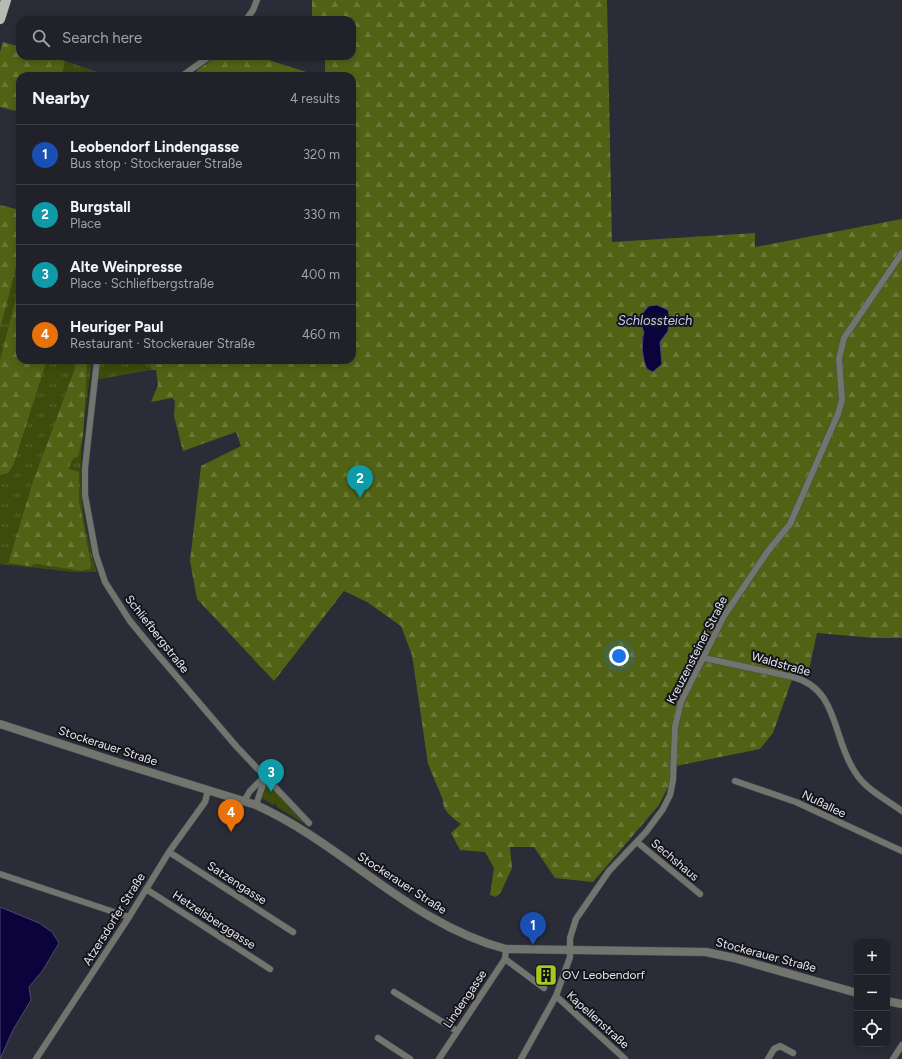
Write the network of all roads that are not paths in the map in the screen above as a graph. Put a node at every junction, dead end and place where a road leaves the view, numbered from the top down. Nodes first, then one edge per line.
1 (6, 0) edge
2 (257, 0) edge
3 (249, 16) edge
4 (0, 19) edge
5 (204, 60) edge
6 (188, 72) edge
7 (902, 253) edge
8 (96, 364) edge
9 (704, 658) junction
10 (0, 724) edge
11 (265, 776) junction
12 (736, 781) dead end
13 (208, 790) junction
14 (244, 801) junction
15 (256, 805) junction
16 (902, 811) edge
17 (309, 824) dead end
18 (637, 842) junction
19 (902, 851) edge
20 (169, 852) junction
21 (0, 874) edge
22 (146, 889) junction
23 (700, 894) dead end
24 (129, 917) junction
25 (293, 932) dead end
26 (506, 949) junction
27 (570, 950) junction
28 (505, 959) junction
29 (270, 970) dead end
30 (544, 988) dead end
31 (394, 992) dead end
32 (854, 992) edge
33 (556, 996) junction
34 (890, 1002) edge
35 (902, 1004) edge
36 (457, 1031) junction
37 (378, 1038) dead end
38 (902, 1045) edge
39 (793, 1053) dead end
40 (36, 1059) edge
41 (410, 1059) edge
42 (439, 1059) edge
43 (522, 1059) edge
44 (625, 1059) edge
45 (768, 1059) edge
46 (893, 1059) edge

1 - 4 main road
2 - 3 street
5 - 6 street
7 - 9 street, Kreuzensteiner Straße
8 - 11 street, Schliefbergstraße
9 - 16 street, Waldstraße
9 - 18 street, Kreuzensteiner Straße
10 - 13 street, Stockerauer Straße
11 - 14 street
11 - 15 street
11 - 17 street, Schliefbergstraße
12 - 19 street, Nußallee
13 - 14 street, Stockerauer Straße
13 - 20 street, Atzersdorfer Straße
14 - 15 street, Stockerauer Straße
15 - 26 street, Stockerauer Straße
18 - 23 street, Sechshaus
18 - 27 street, Kreuzensteiner Straße
20 - 22 street, Atzersdorfer Straße
20 - 25 street, Satzengasse
21 - 24 street
22 - 24 street, Atzersdorfer Straße
22 - 29 street, Hetzelsberggasse
24 - 40 street, Atzersdorfer Straße
26 - 27 street, Stockerauer Straße
26 - 28 street, Lindengasse
27 - 32 street, Stockerauer Straße
27 - 33 street, Kreuzensteiner Straße
28 - 30 street
28 - 36 street, Lindengasse
31 - 36 street
33 - 43 street, Kreuzensteiner Straße
33 - 44 street, Kapellenstraße
34 - 35 street
36 - 42 street, Lindengasse
37 - 41 street
38 - 46 street
39 - 45 street

